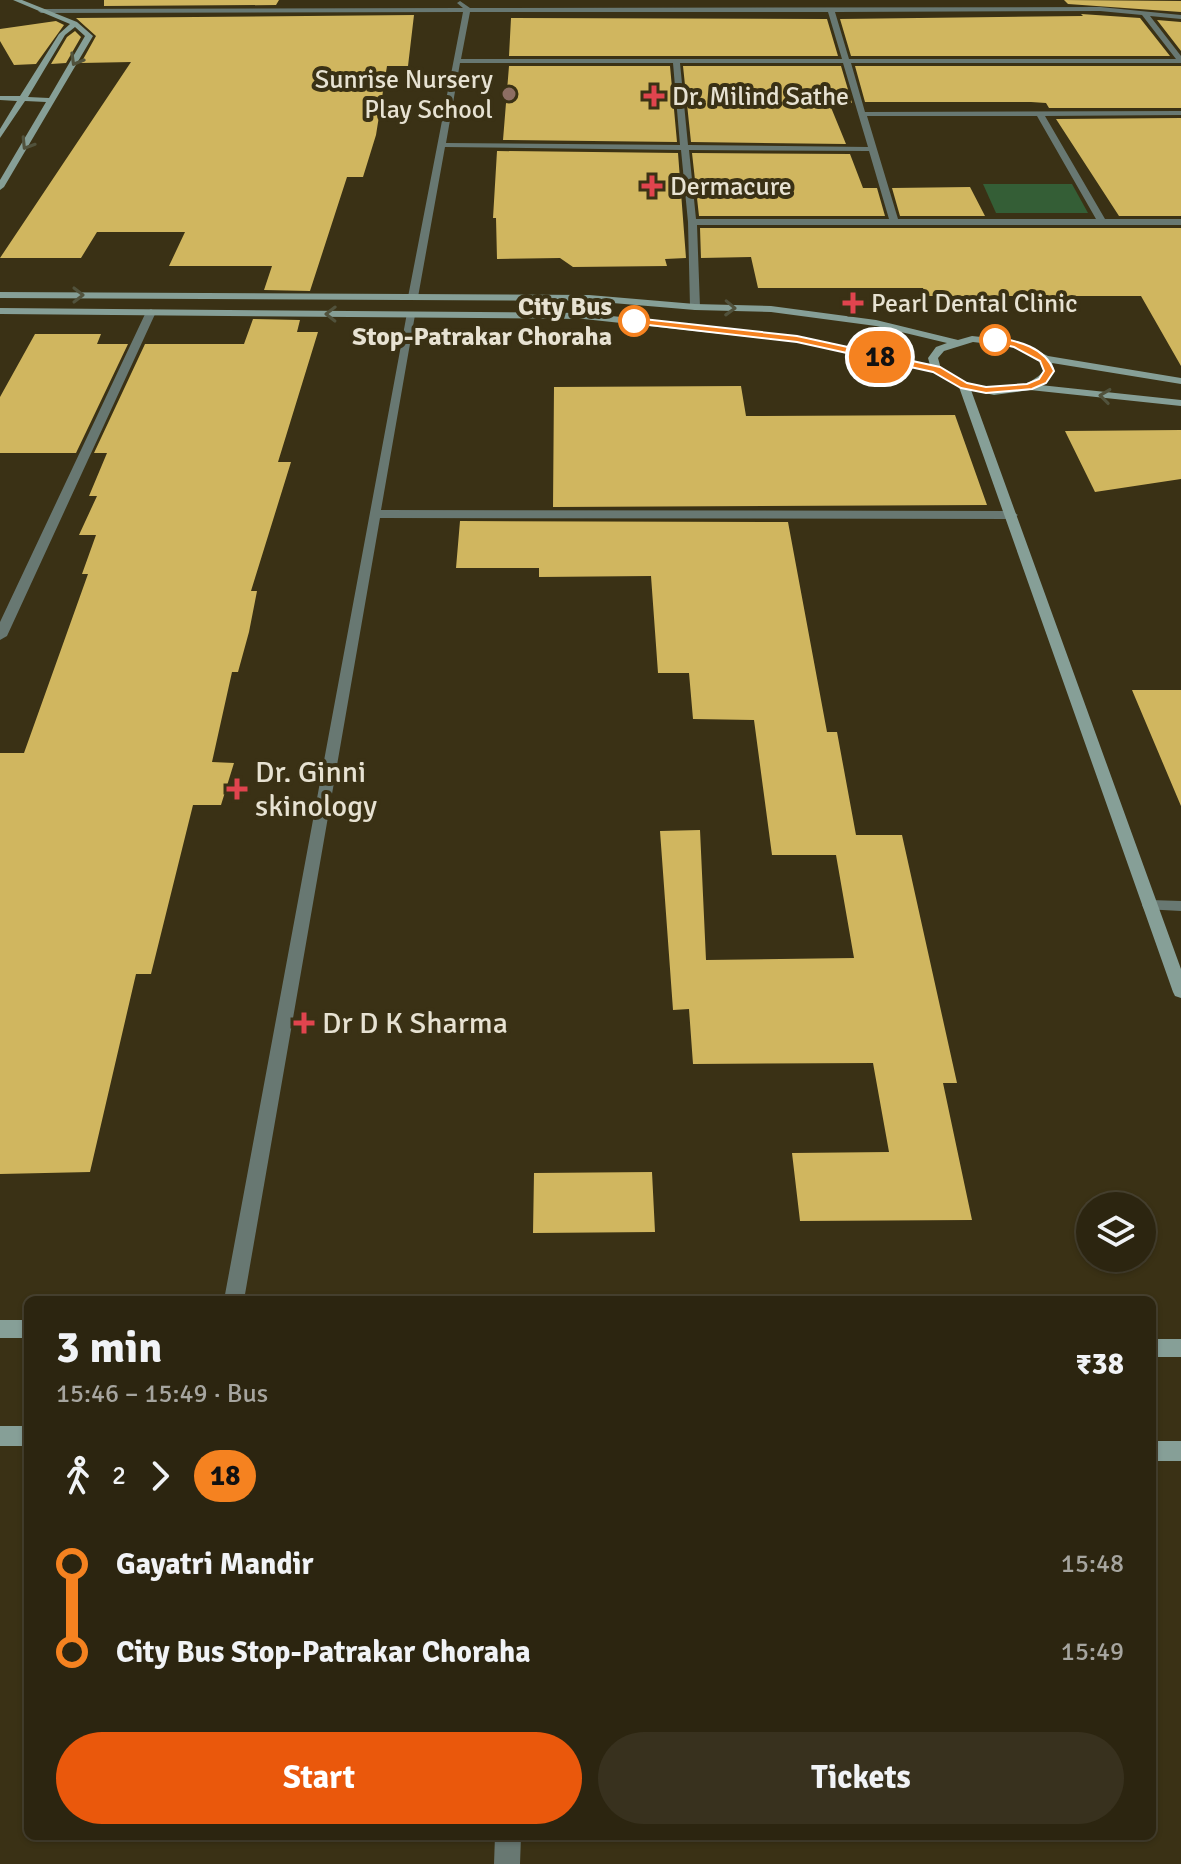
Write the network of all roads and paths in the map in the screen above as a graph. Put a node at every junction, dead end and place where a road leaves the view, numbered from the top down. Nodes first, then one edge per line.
1 (16, 0) edge
2 (163, 0) edge
3 (456, 0) edge
4 (993, 0) edge
5 (467, 8) junction
6 (1000, 9) junction
7 (162, 10) junction
8 (831, 10) junction
9 (41, 11) junction
10 (1144, 13) junction
11 (1181, 17) edge
12 (75, 23) junction
13 (676, 60) junction
14 (846, 60) junction
15 (457, 61) junction
16 (1181, 61) edge
17 (0, 98) edge
18 (23, 99) junction
19 (53, 100) junction
20 (1039, 113) junction
21 (1181, 113) edge
22 (861, 114) junction
23 (0, 136) edge
24 (441, 145) junction
25 (683, 149) junction
26 (871, 149) junction
27 (0, 187) edge
28 (692, 222) junction
29 (1181, 222) edge
30 (895, 223) junction
31 (1103, 223) junction
32 (0, 295) edge
33 (413, 297) junction
34 (695, 307) junction
35 (0, 311) edge
36 (151, 312) junction
37 (410, 315) junction
38 (954, 342) junction
39 (1045, 359) junction
40 (936, 370) junction
41 (1181, 381) edge
42 (964, 385) junction
43 (1029, 387) junction
44 (1181, 403) edge
45 (375, 514) junction
46 (1012, 515) junction
47 (0, 636) edge
48 (1150, 905) junction
49 (1181, 906) edge
50 (1181, 992) edge
51 (235, 1296) edge
52 (0, 1329) edge
53 (24, 1329) edge
54 (1156, 1348) edge
55 (1181, 1348) edge
56 (0, 1436) edge
57 (24, 1436) edge
58 (1156, 1451) edge
59 (1181, 1451) edge
60 (508, 1840) edge
61 (507, 1864) edge

1 - 9 main road
2 - 7 street
3 - 5 street
4 - 6 street
5 - 7 street
5 - 8 street
5 - 15 street
6 - 8 street
6 - 10 street
7 - 9 street
8 - 14 street
9 - 12 main road
10 - 11 street
10 - 16 street
12 - 18 main road
12 -> 19 main road
13 - 14 street
13 - 15 street
13 - 25 street
14 - 16 street
14 - 22 street
15 - 24 street
17 - 18 main road
18 - 19 main road
18 - 23 main road
19 -> 27 main road
20 - 21 street
20 - 22 street
20 - 31 street
22 - 26 street
24 - 25 street
24 - 33 street
25 - 26 street
25 - 28 street
26 - 30 street
28 - 30 street
28 - 34 street
29 - 31 street
30 - 31 street
32 -> 33 main road
33 - 34 main road
34 -> 38 main road
35 - 36 main road
37 -> 36 main road
36 - 47 street
37 - 40 main road
37 - 45 street
38 - 39 main road
38 - 40 main road
39 - 41 main road
39 - 43 main road
40 - 42 main road
42 - 43 main road
42 - 46 main road
44 -> 43 main road
45 - 46 street
45 - 51 street
46 - 48 main road
48 - 49 street
48 - 50 main road
52 - 53 main road
54 - 55 main road
56 - 57 main road
58 - 59 main road
60 - 61 street

